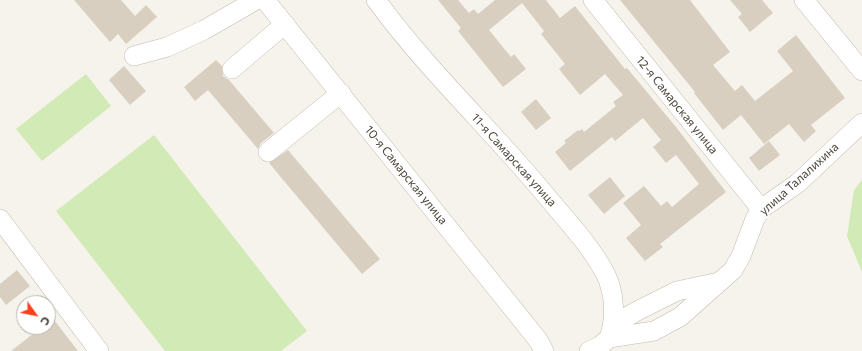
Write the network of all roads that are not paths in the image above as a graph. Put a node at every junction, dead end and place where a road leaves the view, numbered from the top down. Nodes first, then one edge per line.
1 (256, 0) edge
2 (265, 0) edge
3 (376, 0) edge
4 (593, 0) edge
5 (804, 0) edge
6 (285, 24) junction
7 (134, 56) dead end
8 (232, 69) dead end
9 (862, 71) edge
10 (341, 93) junction
11 (862, 123) edge
12 (268, 152) dead end
13 (762, 209) junction
14 (0, 219) edge
15 (720, 282) junction
16 (611, 332) junction
17 (99, 351) edge
18 (544, 351) edge
19 (589, 351) edge

1 - 7 street
2 - 6 street, 10-я Самарская улица
3 - 16 street, 11-я Самарская улица
4 - 13 street, 12-я Самарская улица
5 - 9 street
6 - 8 street
6 - 10 street, 10-я Самарская улица
10 - 12 street
10 - 18 street, 10-я Самарская улица
11 - 13 street, улица Талалихина
13 - 15 street, улица Талалихина
14 - 17 street
15 - 16 street, улица Талалихина
15 - 16 street, улица Талалихина
16 - 19 street, улица Талалихина

